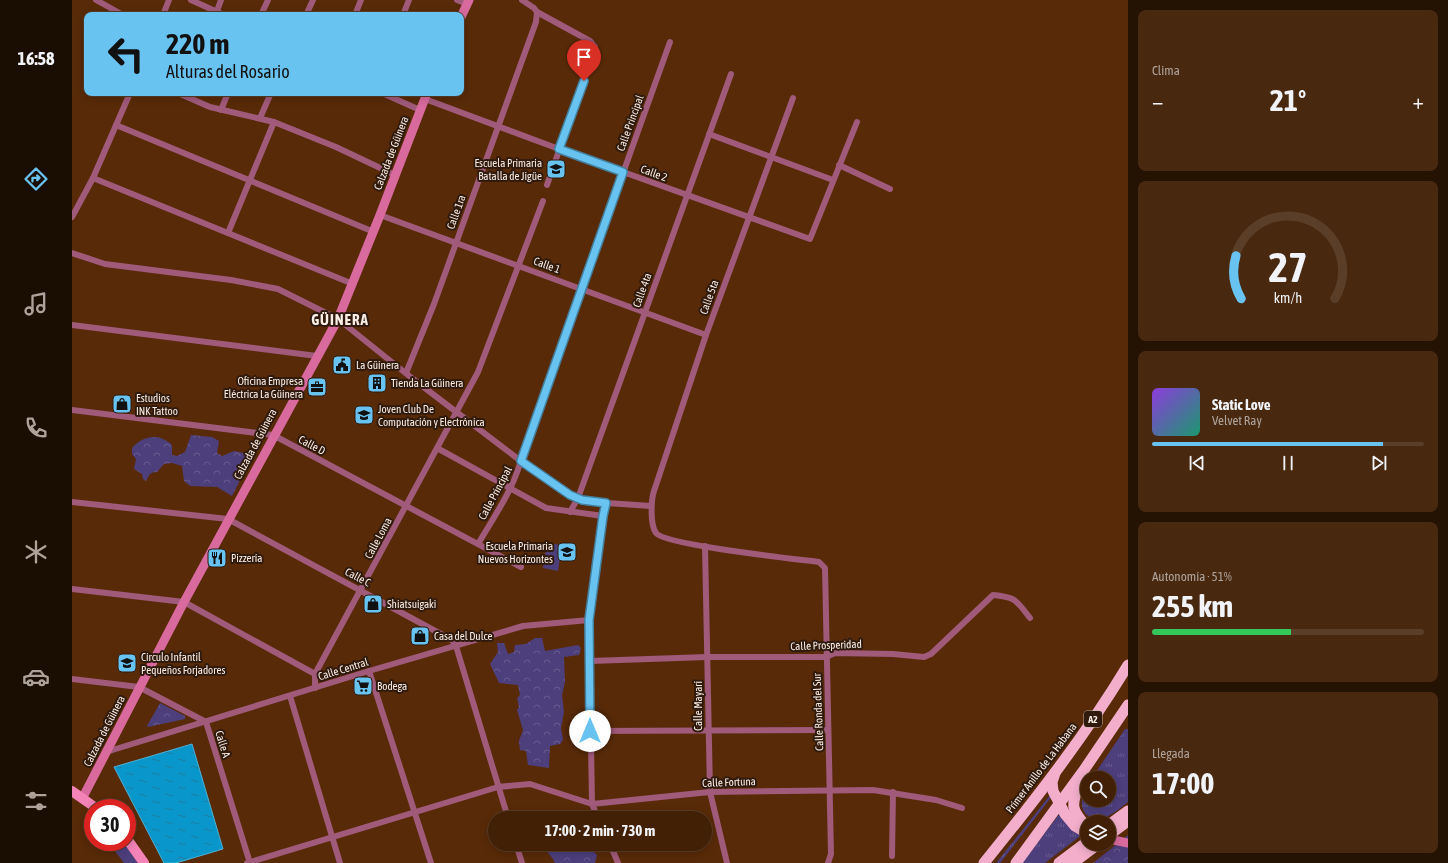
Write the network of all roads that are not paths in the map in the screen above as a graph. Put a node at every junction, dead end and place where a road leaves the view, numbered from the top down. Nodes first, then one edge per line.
1 (96, 0) edge
2 (169, 0) edge
3 (191, 0) edge
4 (220, 0) edge
5 (268, 0) edge
6 (313, 0) edge
7 (361, 0) edge
8 (409, 0) edge
9 (457, 0) edge
10 (522, 0) edge
11 (468, 2) edge
12 (216, 11) joint
13 (118, 12) edge
14 (164, 12) edge
15 (263, 12) edge
16 (307, 12) edge
17 (356, 12) edge
18 (403, 12) edge
19 (463, 12) edge
20 (537, 12) junction
21 (670, 42) dead end
22 (731, 74) dead end
23 (129, 96) edge
24 (186, 96) edge
25 (227, 96) edge
26 (270, 96) edge
27 (389, 96) edge
28 (426, 96) edge
29 (792, 98) dead end
30 (221, 110) junction
31 (420, 110) junction
32 (260, 118) junction
33 (274, 122) junction
34 (857, 122) dead end
35 (116, 125) junction
36 (498, 127) junction
37 (710, 134) junction
38 (559, 149) junction
39 (772, 156) junction
40 (839, 165) junction
41 (623, 172) junction
42 (395, 175) junction
43 (93, 178) junction
44 (250, 180) junction
45 (833, 180) junction
46 (547, 185) dead end
47 (890, 188) dead end
48 (687, 195) junction
49 (543, 201) dead end
50 (73, 213) edge
51 (380, 215) junction
52 (750, 217) junction
53 (374, 232) junction
54 (228, 234) junction
55 (455, 242) junction
56 (72, 253) edge
57 (519, 266) junction
58 (353, 284) junction
59 (583, 289) junction
60 (644, 312) junction
61 (338, 318) junction
62 (72, 325) edge
63 (706, 335) junction
64 (318, 356) junction
65 (406, 373) junction
66 (72, 410) edge
67 (456, 411) junction
68 (273, 436) junction
69 (437, 448) junction
70 (521, 461) junction
71 (510, 489) junction
72 (578, 498) junction
73 (72, 502) edge
74 (606, 503) junction
75 (651, 506) junction
76 (406, 507) junction
77 (570, 512) junction
78 (603, 516) junction
79 (228, 519) junction
80 (478, 544) junction
81 (705, 546) junction
82 (521, 567) dead end
83 (72, 589) edge
84 (361, 591) junction
85 (184, 602) junction
86 (1030, 618) dead end
87 (589, 620) junction
88 (456, 646) junction
89 (826, 656) junction
90 (708, 657) junction
91 (590, 661) junction
92 (1128, 665) edge
93 (370, 671) junction
94 (316, 674) junction
95 (72, 679) edge
96 (140, 687) junction
97 (315, 688) junction
98 (290, 696) junction
99 (1128, 705) edge
100 (206, 722) junction
101 (828, 730) junction
102 (590, 731) junction
103 (708, 732) junction
104 (106, 752) junction
105 (1084, 770) junction
106 (1056, 771) junction
107 (498, 787) junction
108 (831, 790) junction
109 (72, 791) edge
110 (710, 792) junction
111 (893, 792) junction
112 (83, 797) junction
113 (85, 799) edge
114 (1060, 802) junction
115 (592, 804) junction
116 (962, 808) dead end
117 (1128, 810) edge
118 (506, 811) edge
119 (595, 811) edge
120 (416, 812) junction
121 (1116, 818) edge
122 (1116, 819) edge
123 (1080, 820) edge
124 (1128, 821) edge
125 (1080, 828) edge
126 (1116, 830) edge
127 (332, 837) junction
128 (1116, 841) edge
129 (1128, 844) edge
130 (1080, 847) edge
131 (136, 851) edge
132 (518, 851) edge
133 (613, 851) edge
134 (1089, 851) edge
135 (892, 856) dead end
136 (144, 863) edge
137 (249, 863) edge
138 (340, 863) edge
139 (431, 863) edge
140 (522, 863) edge
141 (618, 863) edge
142 (727, 863) edge
143 (828, 863) edge
144 (984, 863) edge
145 (1016, 863) edge
146 (1059, 863) edge
147 (1073, 863) edge

1 - 13 street
2 - 14 street
3 - 12 street
4 - 12 street
5 - 15 street
6 - 16 street
7 - 17 street
8 - 18 street
9 - 11 street
10 - 20 street
11 - 19 main road
20 - 36 street, Calle 1ra
20 - 38 street
21 - 41 street, Calle Principal
22 - 37 street, Calle 4ta
23 - 35 street
24 - 30 street
25 - 30 street
26 - 32 street
27 - 31 street
28 - 31 main road, Calzada de Güinera
28 - 36 street, Calle 2
29 - 39 street, Calle 5ta
30 - 32 street
31 - 42 main road, Calzada de Güinera
32 - 33 street
33 - 42 street
33 - 44 street
34 - 40 street
35 - 43 street
35 - 44 street
36 - 38 street, Calle 2
36 - 55 street, Calle 1ra
37 - 39 street
37 - 48 street, Calle 4ta
38 - 41 street, Calle 2
38 - 46 street
39 - 45 street
39 - 52 street, Calle 5ta
40 - 45 street
40 - 47 street
41 - 48 street, Calle 2
41 - 59 street, Calle Principal
42 - 51 main road, Calzada de Güinera
43 - 50 street
43 - 54 street
44 - 53 street
44 - 54 street
45 - 52 street, Calle 2
48 - 52 street, Calle 2
48 - 60 street, Calle 4ta
49 - 57 street, Calle Loma
51 - 53 main road, Calzada de Güinera
51 - 55 street, Calle 1
52 - 63 street, Calle 5ta
53 - 58 main road, Calzada de Güinera
54 - 58 street
55 - 57 street, Calle 1
55 - 65 street, Calle 1ra
56 - 61 street
57 - 59 street, Calle 1
57 - 67 street, Calle Loma
58 - 61 main road, Calzada de Güinera
59 - 60 street, Calle 1
59 - 70 street, Calle Principal
60 - 63 street, Calle 1
60 - 72 street, Calle 4ta
61 - 64 main road, Calzada de Güinera
61 - 65 street
62 - 64 street
63 - 75 street, Calle 5ta
64 - 68 main road, Calzada de Güinera
65 - 67 street
66 - 68 street, Calle D
67 - 69 street, Calle Loma
67 - 70 street
68 - 76 street, Calle D
68 - 79 main road, Calzada de Güinera
69 - 71 street
69 - 76 street, Calle Loma
70 - 71 street, Calle Principal
70 - 72 street
71 - 77 street
71 - 80 street, Calle Principal
72 - 74 street
72 - 77 street, Calle 4ta
73 - 79 street, Calle C
74 - 75 street
74 - 78 street
75 - 81 street
76 - 80 street, Calle D
76 - 84 street, Calle Loma
77 - 78 street
78 - 87 street
79 - 84 street, Calle C
79 - 85 main road, Calzada de Güinera
80 - 82 street, Calle D
81 - 89 street, Calle Ronda del Sur
81 - 90 street, Calle Mayarí
83 - 85 street
84 - 88 street, Calle C
84 - 94 street, Calle Loma
85 - 94 street
85 - 96 main road, Calzada de Güinera
86 - 89 street, Calle Prosperidad
87 - 88 street, Calle Central
87 - 91 street
88 - 93 street, Calle Central
88 - 107 street
89 - 90 street, Calle Prosperidad
89 - 101 street, Calle Ronda del Sur
90 - 91 street, Calle Prosperidad
90 - 103 street, Calle Mayarí
91 - 102 street
92 - 106 highway, Primer Anillo de La Habana / A2
93 - 97 street, Calle Central
93 - 120 street
94 - 97 street
95 - 96 street, Calle A
96 - 100 street, Calle A
96 - 104 main road, Calzada de Güinera
97 - 98 street, Calle Central
98 - 100 street, Calle Central
98 - 127 street
99 - 105 highway, A2
100 - 104 street, Calle Central
100 - 137 street, Calle A
101 - 103 street
101 - 108 street, Calle Ronda del Sur
102 - 103 street
102 - 115 street
103 - 110 street, Calle Mayarí
104 - 112 main road, Calzada de Güinera
105 - 114 highway, A2
105 - 123 highway
106 - 114 highway
106 - 144 highway, Primer Anillo de La Habana / A2
107 - 115 street, Calle Fortuna
107 - 118 street
107 - 120 street, Calle Fortuna
108 - 110 street, Calle Fortuna
108 - 111 street, Calle Fortuna
108 - 143 street, Calle Ronda del Sur
109 - 112 main road
110 - 115 street, Calle Fortuna
110 - 142 street, Calle Mayarí
111 - 116 street, Calle Fortuna
111 - 135 street
112 - 113 main road
114 - 125 highway
114 - 145 highway, A2
115 - 119 street
117 - 121 highway
117 - 122 highway
120 - 127 street, Calle Fortuna
120 - 139 street
124 - 126 highway
127 - 137 street, Calle Fortuna
127 - 138 street
128 - 129 main road
130 - 146 highway
131 - 136 main road
132 - 140 street
133 - 141 street
134 - 147 highway

